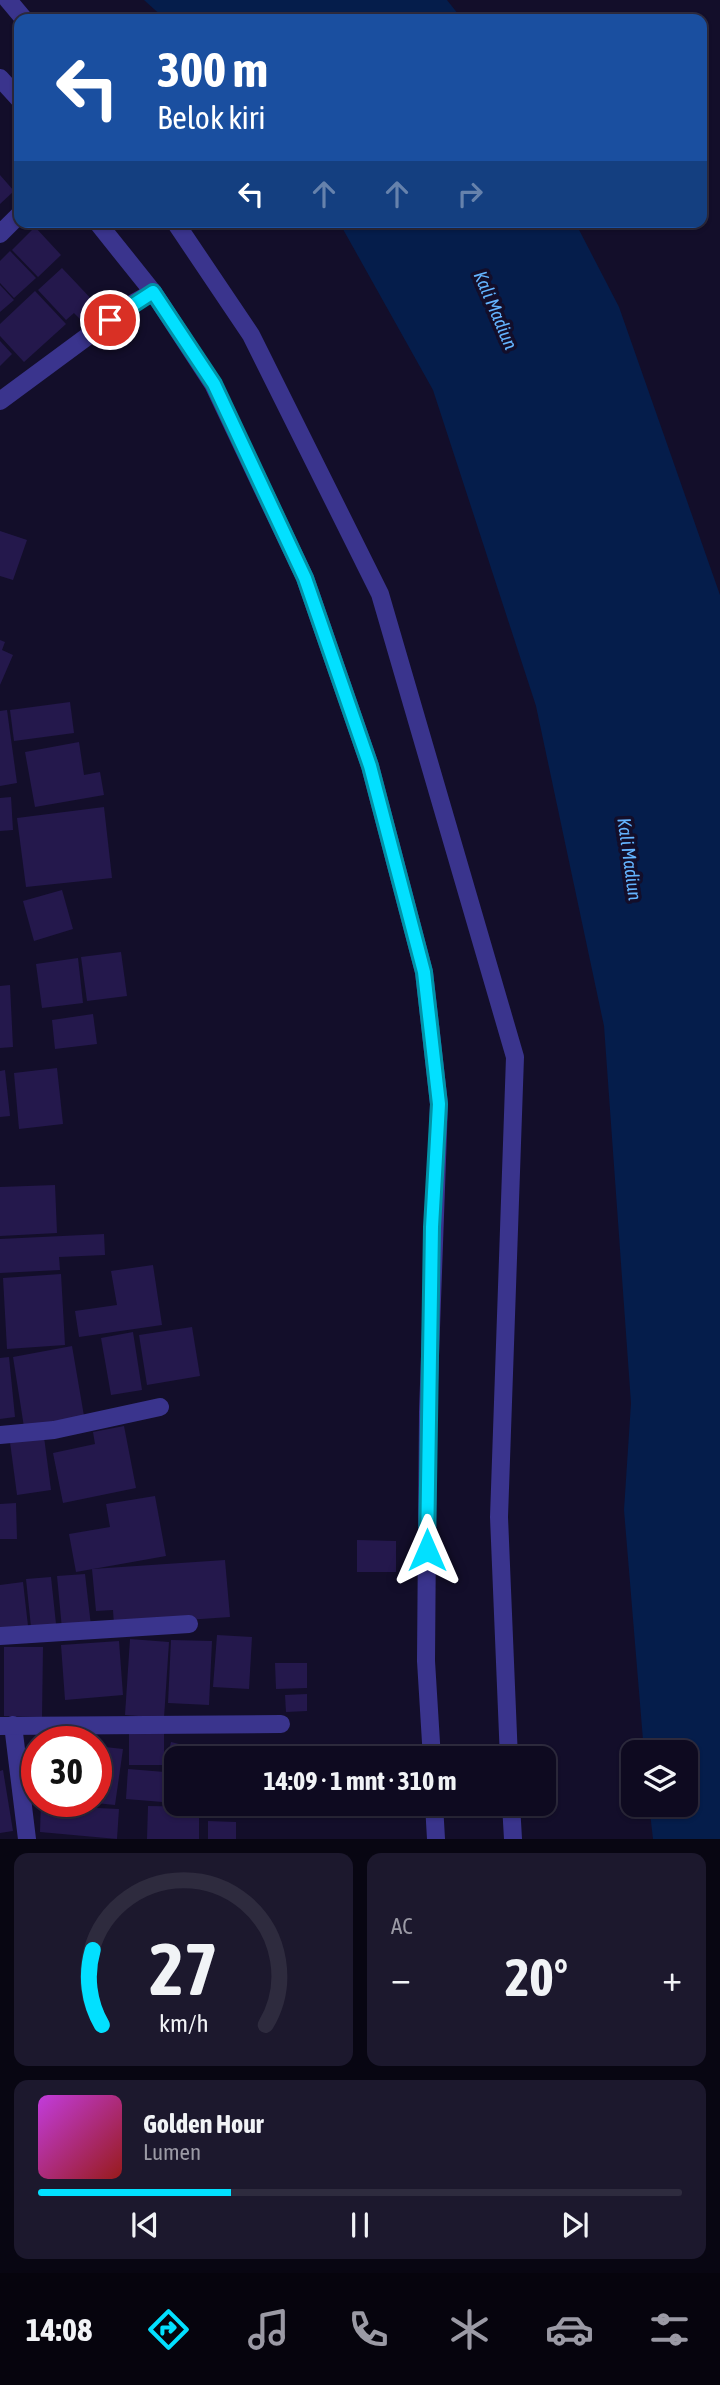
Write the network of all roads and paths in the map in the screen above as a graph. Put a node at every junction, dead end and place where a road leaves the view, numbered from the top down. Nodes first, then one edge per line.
1 (8, 0) edge
2 (20, 14) edge
3 (0, 78) edge
4 (14, 93) edge
5 (14, 220) edge
6 (102, 228) edge
7 (179, 228) edge
8 (0, 234) edge
9 (153, 292) junction
10 (0, 401) edge
11 (160, 1407) dead end
12 (0, 1434) edge
13 (189, 1624) dead end
14 (0, 1636) edge
15 (281, 1724) dead end
16 (6, 1726) edge
17 (431, 1746) edge
18 (508, 1746) edge
19 (435, 1816) edge
20 (512, 1816) edge
21 (27, 1839) edge
22 (436, 1839) edge
23 (513, 1839) edge

1 - 2 street
3 - 4 street
5 - 8 street
6 - 9 street
7 - 18 street
9 - 10 street
9 - 17 street
11 - 12 street
13 - 14 street
15 - 16 street
16 - 21 street
19 - 22 street
20 - 23 street

